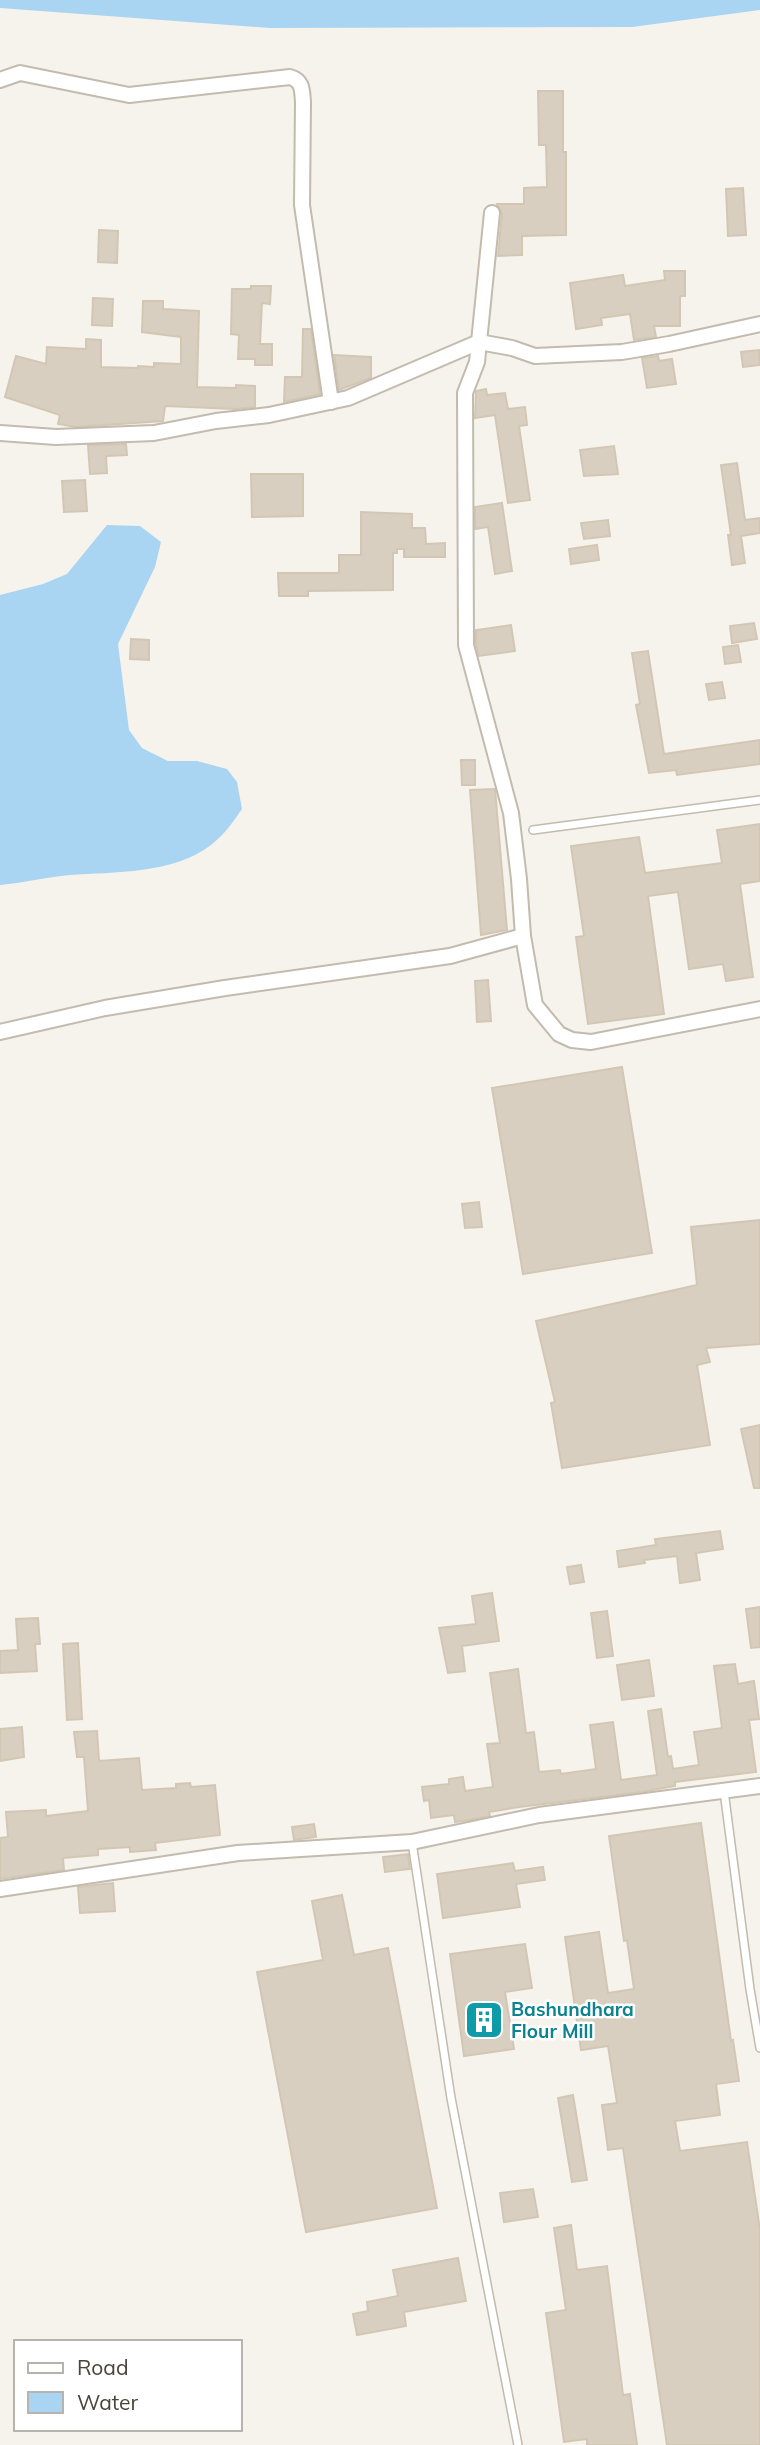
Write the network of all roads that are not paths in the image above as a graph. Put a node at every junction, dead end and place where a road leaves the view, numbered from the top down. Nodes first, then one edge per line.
1 (0, 80) edge
2 (492, 213) dead end
3 (760, 324) edge
4 (479, 342) junction
5 (331, 402) junction
6 (0, 433) edge
7 (760, 800) edge
8 (533, 830) dead end
9 (523, 936) junction
10 (760, 1009) edge
11 (0, 1032) edge
12 (760, 1786) edge
13 (723, 1790) junction
14 (412, 1842) junction
15 (0, 1889) edge
16 (760, 2048) edge
17 (518, 2445) edge

1 - 5 street
2 - 4 street
3 - 4 street
4 - 5 street
4 - 9 street
5 - 6 street
7 - 8 lane
9 - 10 street
9 - 11 street
12 - 13 street
13 - 14 street
13 - 16 lane
14 - 15 street
14 - 17 lane

